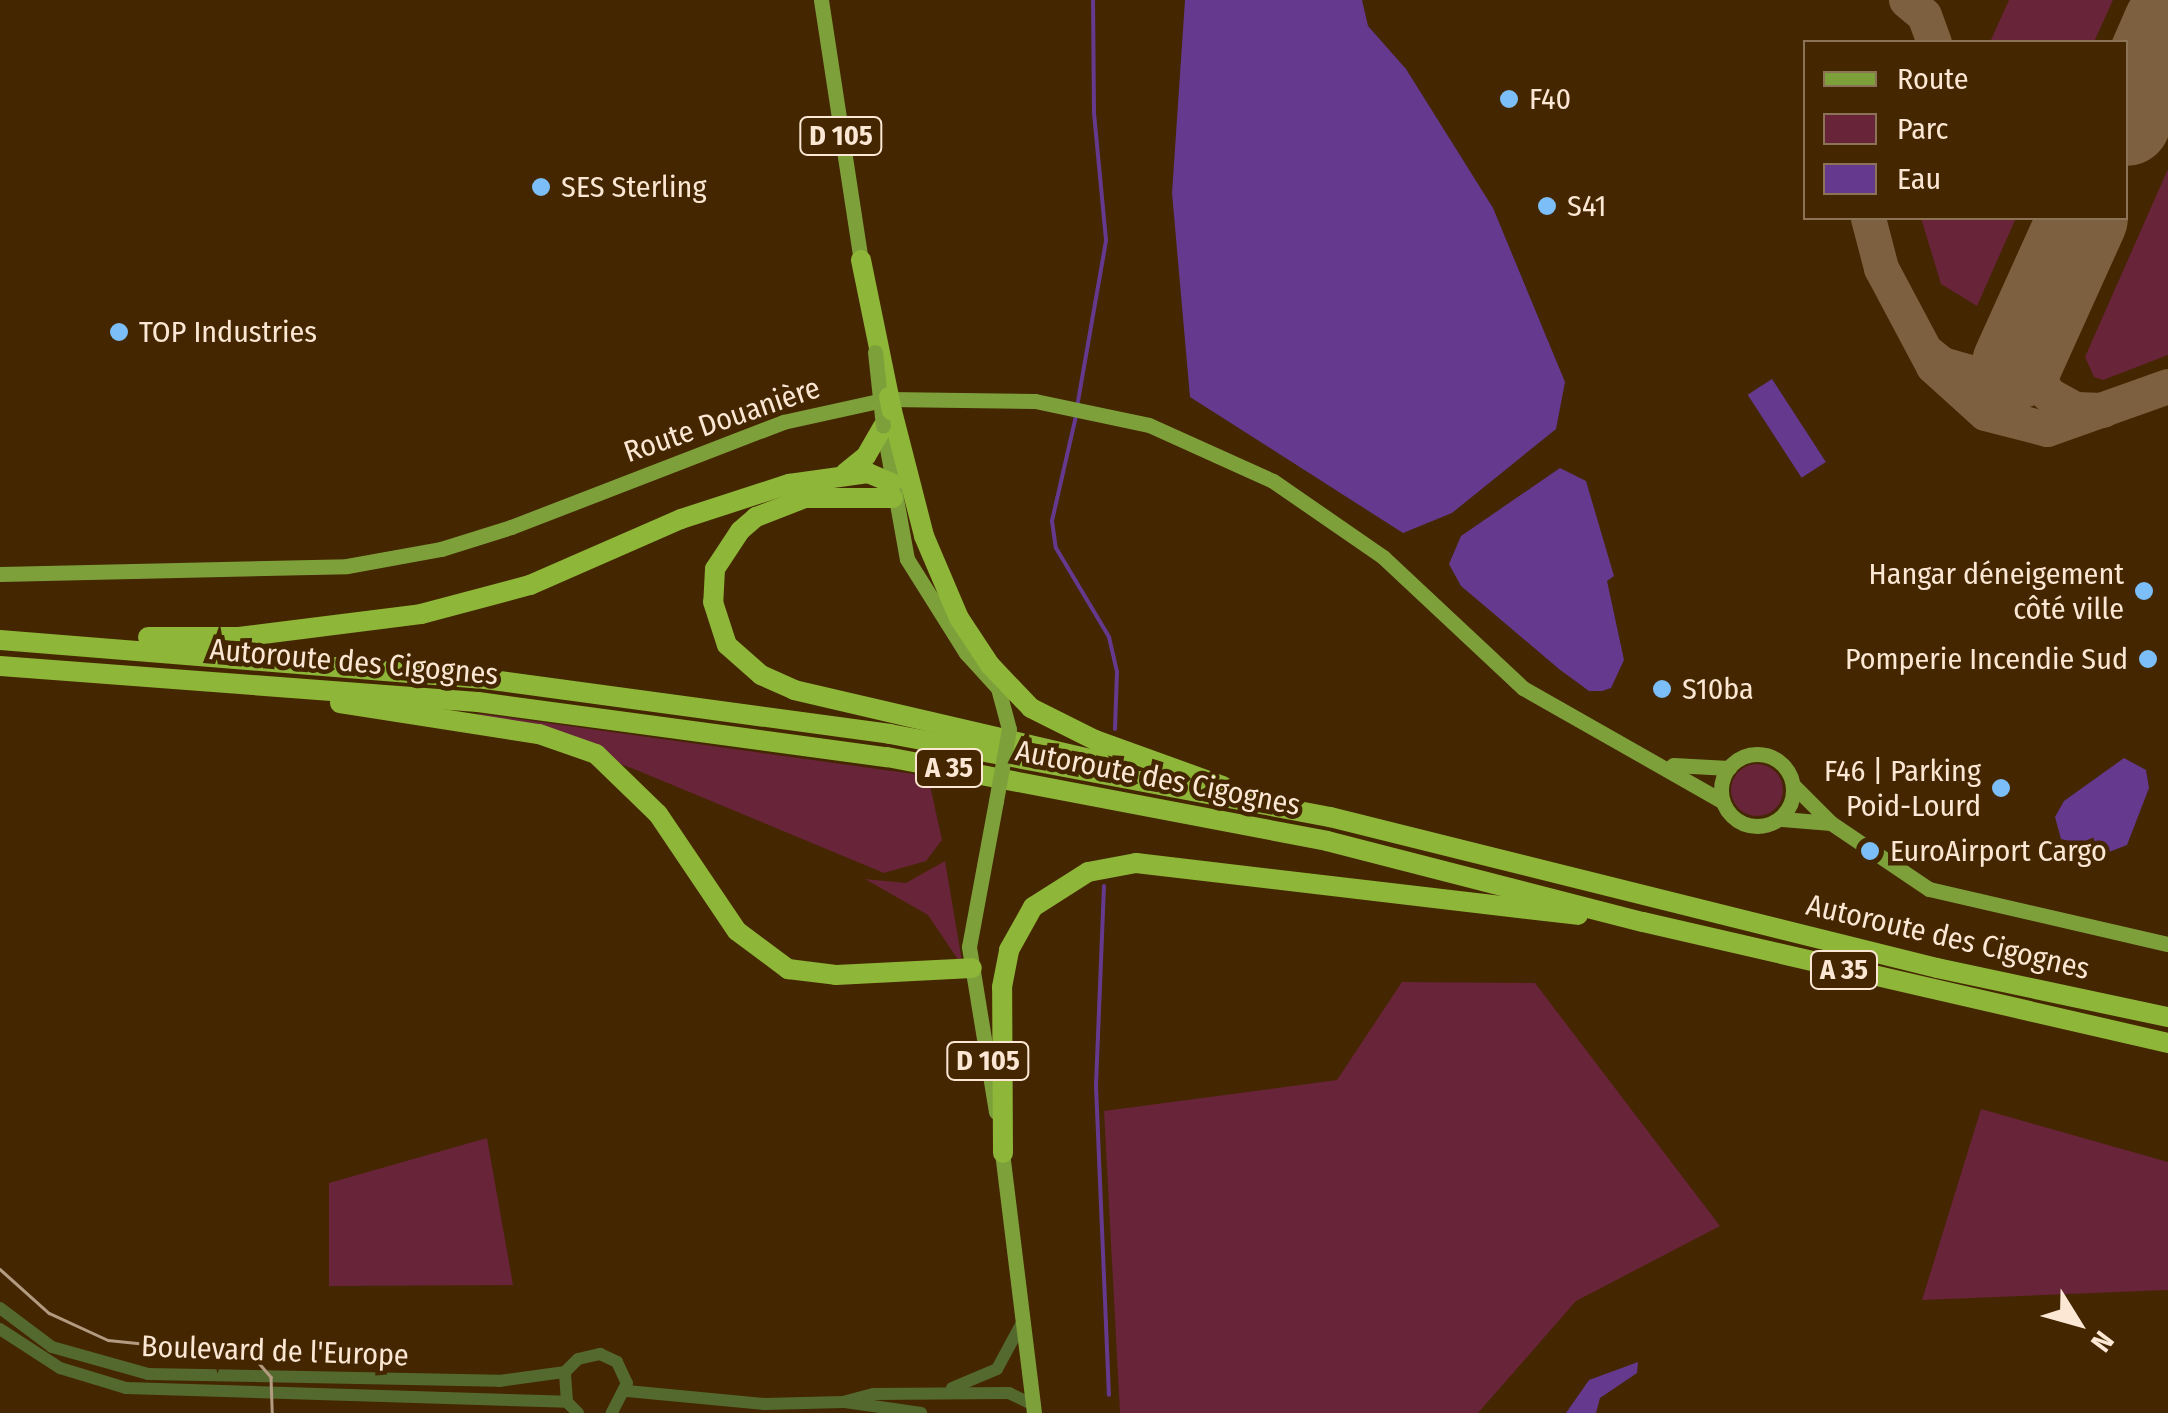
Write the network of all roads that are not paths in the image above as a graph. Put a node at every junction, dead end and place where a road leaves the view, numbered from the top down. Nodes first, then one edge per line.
1 (820, 4) edge
2 (861, 260) junction
3 (887, 419) junction
4 (845, 473) junction
5 (893, 491) junction
6 (0, 574) edge
7 (0, 640) edge
8 (92, 644) junction
9 (0, 666) edge
10 (242, 680) junction
11 (1663, 764) junction
12 (1728, 768) junction
13 (1794, 786) junction
14 (1722, 801) junction
15 (1286, 808) junction
16 (1782, 819) junction
17 (1831, 823) junction
18 (1644, 922) junction
19 (2168, 944) edge
20 (971, 958) junction
21 (2168, 1017) edge
22 (2168, 1043) edge
23 (1003, 1154) junction
24 (0, 1308) edge
25 (1023, 1321) junction
26 (0, 1329) edge
27 (566, 1372) junction
28 (627, 1391) junction
29 (940, 1392) junction
30 (567, 1402) junction
31 (843, 1402) junction
32 (1034, 1409) edge
33 (578, 1413) edge
34 (612, 1413) edge
35 (921, 1413) edge

1 - 2 main road, D 105
2 - 3 main road, D 105, bridge
2 - 3 highway, bridge
3 - 4 highway
3 - 5 main road, D 105
3 - 15 highway
4 - 5 highway
4 - 8 highway
5 - 15 highway
5 - 20 main road, D 105, bridge
6 - 11 main road, Route Douanière
7 - 8 highway, Autoroute des Cigognes / A 35
8 - 15 highway, Autoroute des Cigognes / A 35
9 - 10 highway, Autoroute des Cigognes / A 35
10 - 18 highway, Autoroute des Cigognes / A 35
10 - 20 highway
11 - 12 main road, Route Douanière
11 - 14 main road, Route Douanière
12 - 13 main road
12 - 14 main road
13 - 16 main road
13 - 17 main road
14 - 16 main road
15 - 21 highway, Autoroute des Cigognes / A 35
16 - 17 main road
17 - 19 main road
18 - 22 highway, Autoroute des Cigognes / A 35
18 - 23 highway
20 - 23 main road, D 105
23 - 25 main road, D 105
24 - 27 street, Boulevard de l'Europe
25 - 29 street
25 - 32 main road, D 105
26 - 30 street, Boulevard de l'Europe
27 - 28 street, Boulevard de l'Europe
27 - 30 street
28 - 31 street
28 - 34 street
29 - 31 street
29 - 32 street
30 - 33 street
31 - 35 street

